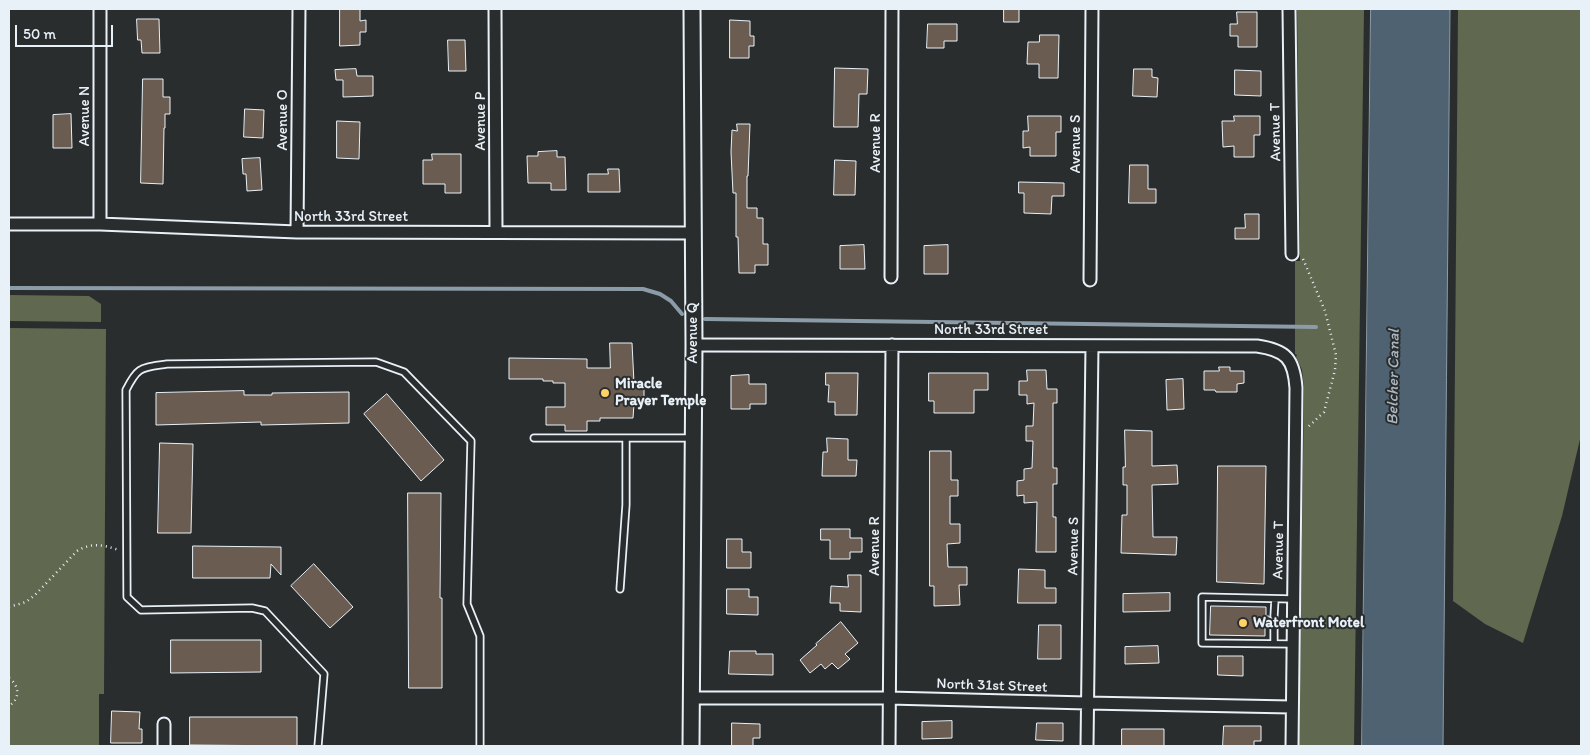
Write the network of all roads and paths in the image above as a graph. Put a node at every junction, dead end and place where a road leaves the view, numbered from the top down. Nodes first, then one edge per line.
1 (100, 9) edge
2 (299, 9) edge
3 (495, 9) edge
4 (692, 9) edge
5 (892, 9) edge
6 (1092, 9) edge
7 (1289, 9) edge
8 (9, 224) edge
9 (100, 224) junction
10 (297, 232) junction
11 (496, 232) junction
12 (693, 233) junction
13 (1297, 256) joint
14 (891, 277) dead end
15 (1090, 280) dead end
16 (694, 345) junction
17 (892, 345) junction
18 (1092, 346) junction
19 (1286, 356) joint
20 (1295, 435) junction
21 (534, 438) dead end
22 (626, 438) junction
23 (693, 438) junction
24 (120, 551) dead end
25 (620, 589) dead end
26 (1274, 599) junction
27 (1293, 599) junction
28 (9, 607) edge
29 (1274, 616) dead end
30 (1274, 627) dead end
31 (1274, 644) junction
32 (1292, 644) junction
33 (9, 678) edge
34 (691, 698) junction
35 (889, 698) junction
36 (1087, 704) junction
37 (9, 706) edge
38 (1292, 707) junction
39 (164, 724) dead end
40 (164, 746) edge
41 (318, 746) edge
42 (480, 746) edge
43 (691, 746) edge
44 (890, 746) edge
45 (1087, 746) edge
46 (1292, 746) edge

1 - 9 street, Avenue N
2 - 10 street, Avenue O
3 - 11 street, Avenue P
4 - 12 street, Avenue Q
5 - 14 street, Avenue R
6 - 15 street, Avenue S
7 - 13 street, Avenue T
8 - 9 street, North 33rd Street
9 - 10 street, North 33rd Street
10 - 11 street, North 33rd Street
11 - 12 street, North 33rd Street
12 - 16 street, Avenue Q
13 - 20 path
16 - 17 street, North 33rd Street
16 - 23 street, Avenue Q
17 - 18 street, North 33rd Street
17 - 35 street, Avenue R
18 - 19 street, North 33rd Street
18 - 36 street, Avenue S
19 - 20 street, Avenue T
20 - 27 street, Avenue T
21 - 22 lane
22 - 23 lane
22 - 25 lane
23 - 34 street, Avenue Q
24 - 28 path
26 - 27 lane
26 - 29 lane
26 - 31 lane
27 - 32 street, Avenue T
30 - 31 lane
31 - 32 lane
32 - 38 street, Avenue T
33 - 37 path
34 - 35 street, North 31st Street
34 - 43 street, Avenue Q
35 - 36 street, North 31st Street
35 - 44 street, Avenue R
36 - 38 street, North 31st Street
36 - 45 street, Avenue S
38 - 46 street, Avenue T
39 - 40 street
41 - 42 lane

